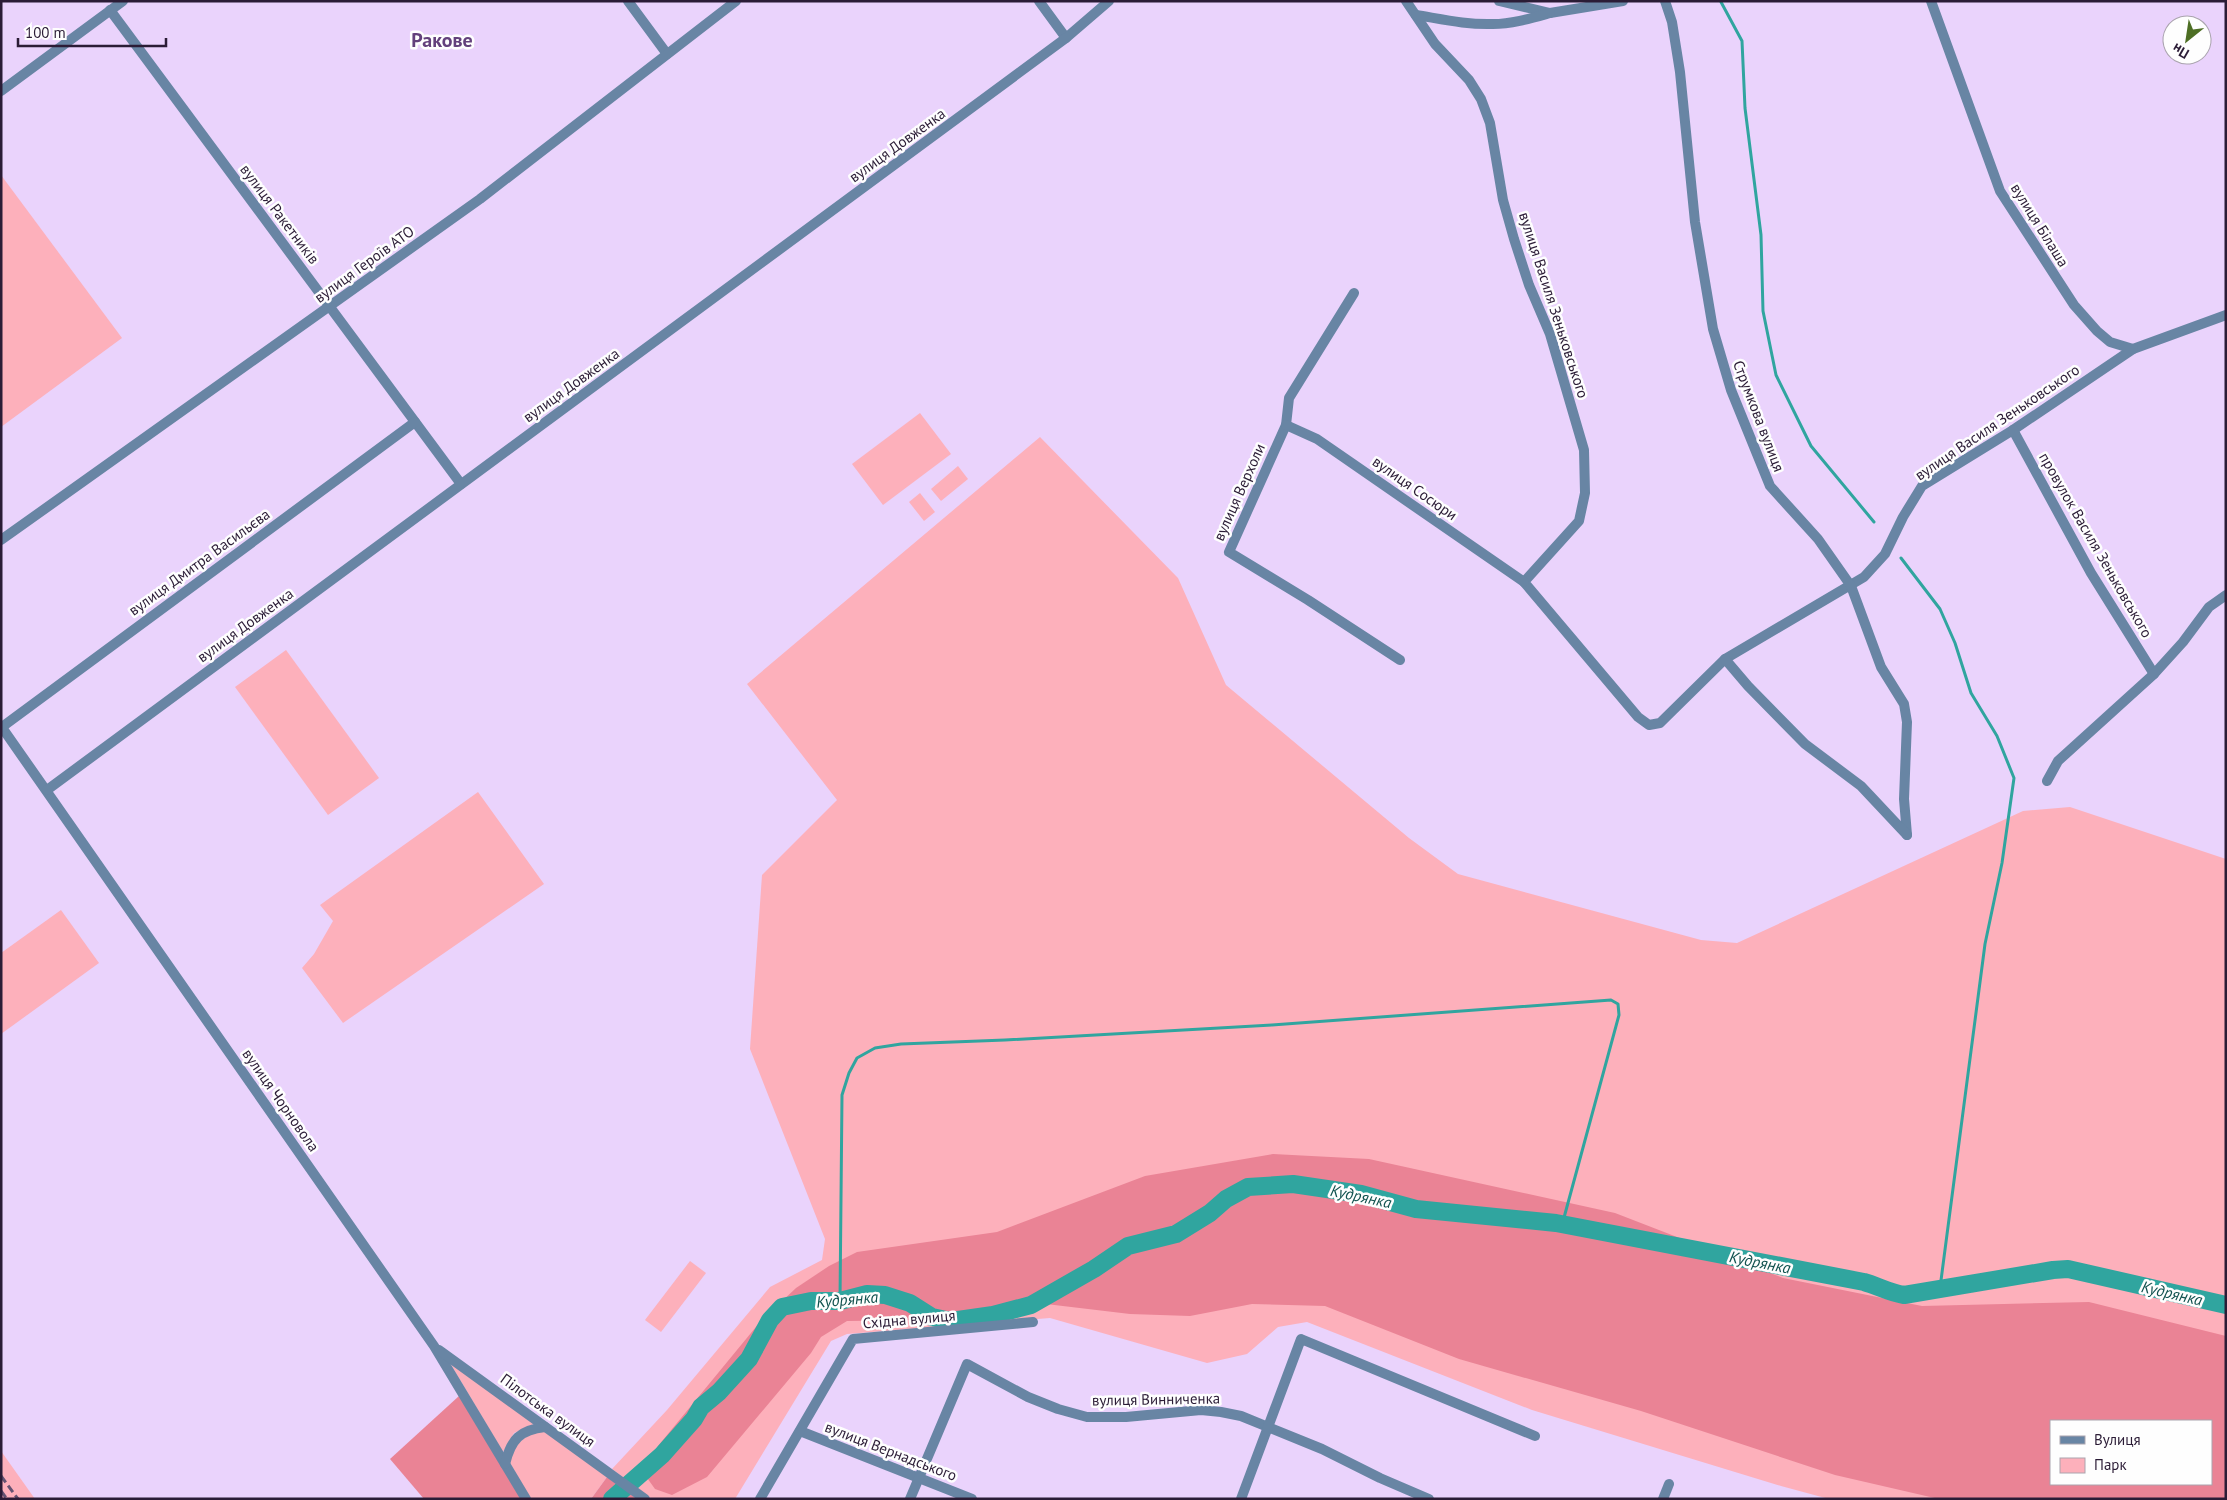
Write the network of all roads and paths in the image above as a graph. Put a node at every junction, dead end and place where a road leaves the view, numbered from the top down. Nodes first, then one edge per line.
1 (122, 1) edge
2 (628, 1) edge
3 (736, 1) edge
4 (1039, 1) edge
5 (1109, 1) edge
6 (1406, 1) edge
7 (1499, 1) edge
8 (1623, 1) edge
9 (1665, 1) edge
10 (1931, 1) edge
11 (110, 10) junction
12 (1550, 12) junction
13 (1416, 15) junction
14 (1066, 38) junction
15 (667, 54) junction
16 (1, 91) edge
17 (1354, 292) dead end
18 (330, 307) junction
19 (2226, 315) edge
20 (2133, 349) junction
21 (415, 422) junction
22 (1286, 425) junction
23 (2013, 430) junction
24 (461, 484) junction
25 (1, 540) edge
26 (1524, 582) junction
27 (1851, 586) junction
28 (2226, 595) edge
29 (1725, 659) junction
30 (1400, 660) dead end
31 (2154, 674) junction
32 (1, 726) edge
33 (2047, 781) dead end
34 (47, 790) junction
35 (1033, 1322) dead end
36 (434, 1346) junction
37 (545, 1427) junction
38 (1268, 1428) junction
39 (800, 1431) junction
40 (1535, 1436) dead end
41 (505, 1464) junction
42 (918, 1478) junction
43 (1669, 1484) dead end
44 (526, 1499) edge
45 (645, 1499) edge
46 (760, 1499) edge
47 (910, 1499) edge
48 (972, 1499) edge
49 (1242, 1499) edge
50 (1429, 1499) edge
51 (1663, 1499) edge

1 - 11 street
2 - 15 street
3 - 15 street, вулиця Героїв АТО
4 - 14 street
5 - 14 street, вулиця Довженка
6 - 13 street, вулиця Василя Зеньковського
7 - 12 street
8 - 12 street
9 - 27 street, Струмкова вулиця
10 - 20 street, вулиця Білаша
11 - 16 street
11 - 18 street, вулиця Ракетників
12 - 13 street
13 - 26 street, вулиця Василя Зеньковського
14 - 24 street, вулиця Довженка
15 - 18 street, вулиця Героїв АТО
17 - 22 street, вулиця Верхоли
18 - 21 street, вулиця Ракетників
18 - 25 street, вулиця Героїв АТО
19 - 20 street, вулиця Василя Зеньковського
20 - 23 street, вулиця Василя Зеньковського
21 - 24 street, вулиця Ракетників
21 - 32 street, вулиця Дмитра Васильєва
22 - 26 street, вулиця Сосюри
22 - 30 street, вулиця Верхоли
23 - 27 street, вулиця Василя Зеньковського
23 - 31 street, провулок Василя Зеньковського
24 - 34 street, вулиця Довженка
26 - 29 street, вулиця Василя Зеньковського
27 - 29 street, вулиця Василя Зеньковського
27 - 29 street, Струмкова вулиця
28 - 31 street
31 - 33 street
32 - 34 street, вулиця Чорновола
34 - 36 street, вулиця Чорновола
35 - 39 street, Східна вулиця
36 - 37 street, Пілотська вулиця
36 - 41 street, вулиця Чорновола
37 - 41 street
37 - 45 street, Пілотська вулиця
38 - 40 street
38 - 42 street, вулиця Винниченка
38 - 49 street
38 - 50 street, вулиця Винниченка
39 - 42 street, вулиця Вернадського
39 - 46 street, Східна вулиця
41 - 44 street, вулиця Чорновола
42 - 47 street
42 - 48 street, вулиця Вернадського
43 - 51 street

